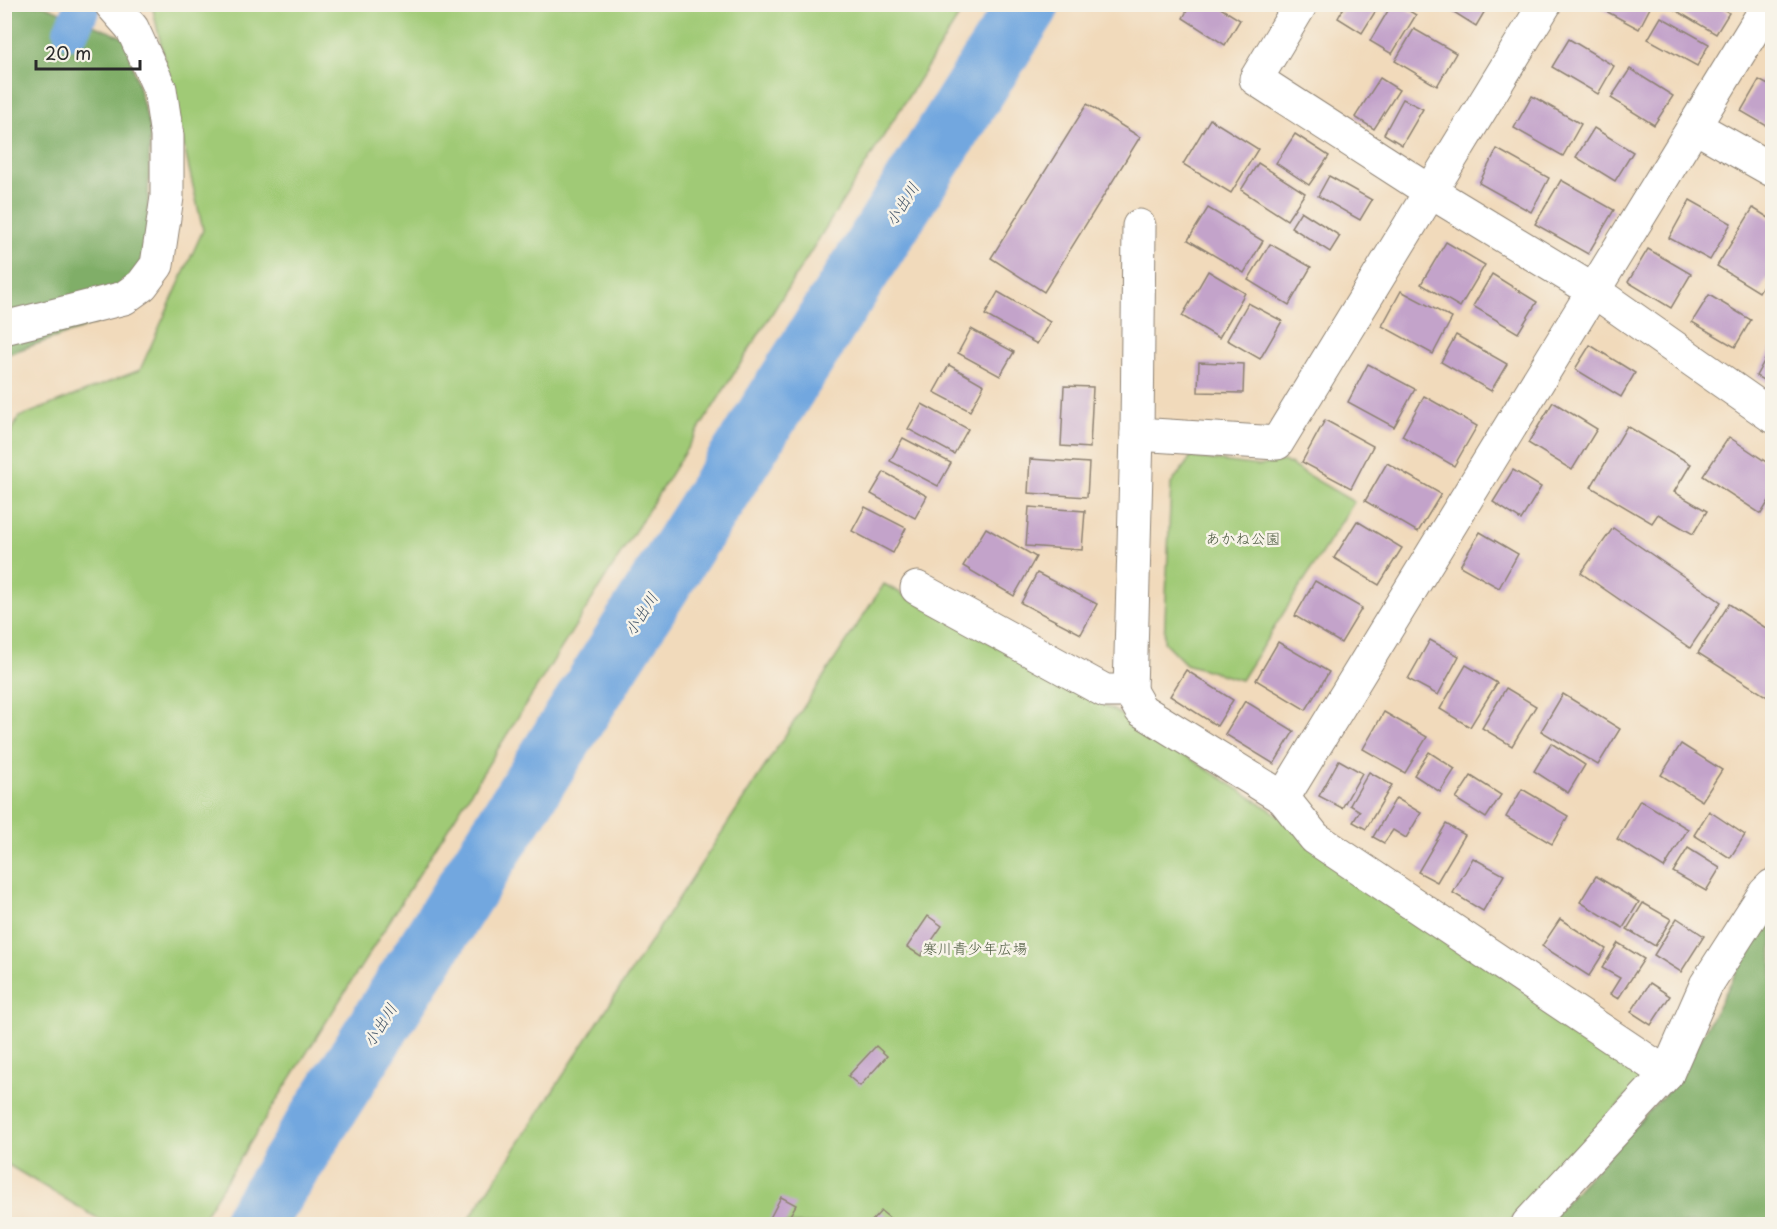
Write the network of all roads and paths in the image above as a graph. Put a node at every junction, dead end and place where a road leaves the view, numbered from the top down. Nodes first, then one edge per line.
1 (111, 4) edge
2 (1301, 4) edge
3 (1545, 4) edge
4 (1769, 4) edge
5 (1694, 126) junction
6 (1773, 170) edge
7 (1431, 192) junction
8 (1139, 226) dead end
9 (1593, 291) junction
10 (4, 328) edge
11 (1773, 416) edge
12 (1137, 434) junction
13 (917, 588) dead end
14 (1130, 691) junction
15 (1283, 798) junction
16 (1773, 886) edge
17 (1667, 1074) junction
18 (1528, 1224) edge

1 - 10 street
2 - 7 street
3 - 7 street
4 - 5 street
5 - 6 street
5 - 9 street
7 - 9 street
7 - 12 street
8 - 12 street
9 - 11 street
9 - 15 street
12 - 14 street
13 - 14 street
14 - 15 street
15 - 17 street
16 - 17 street
17 - 18 street

